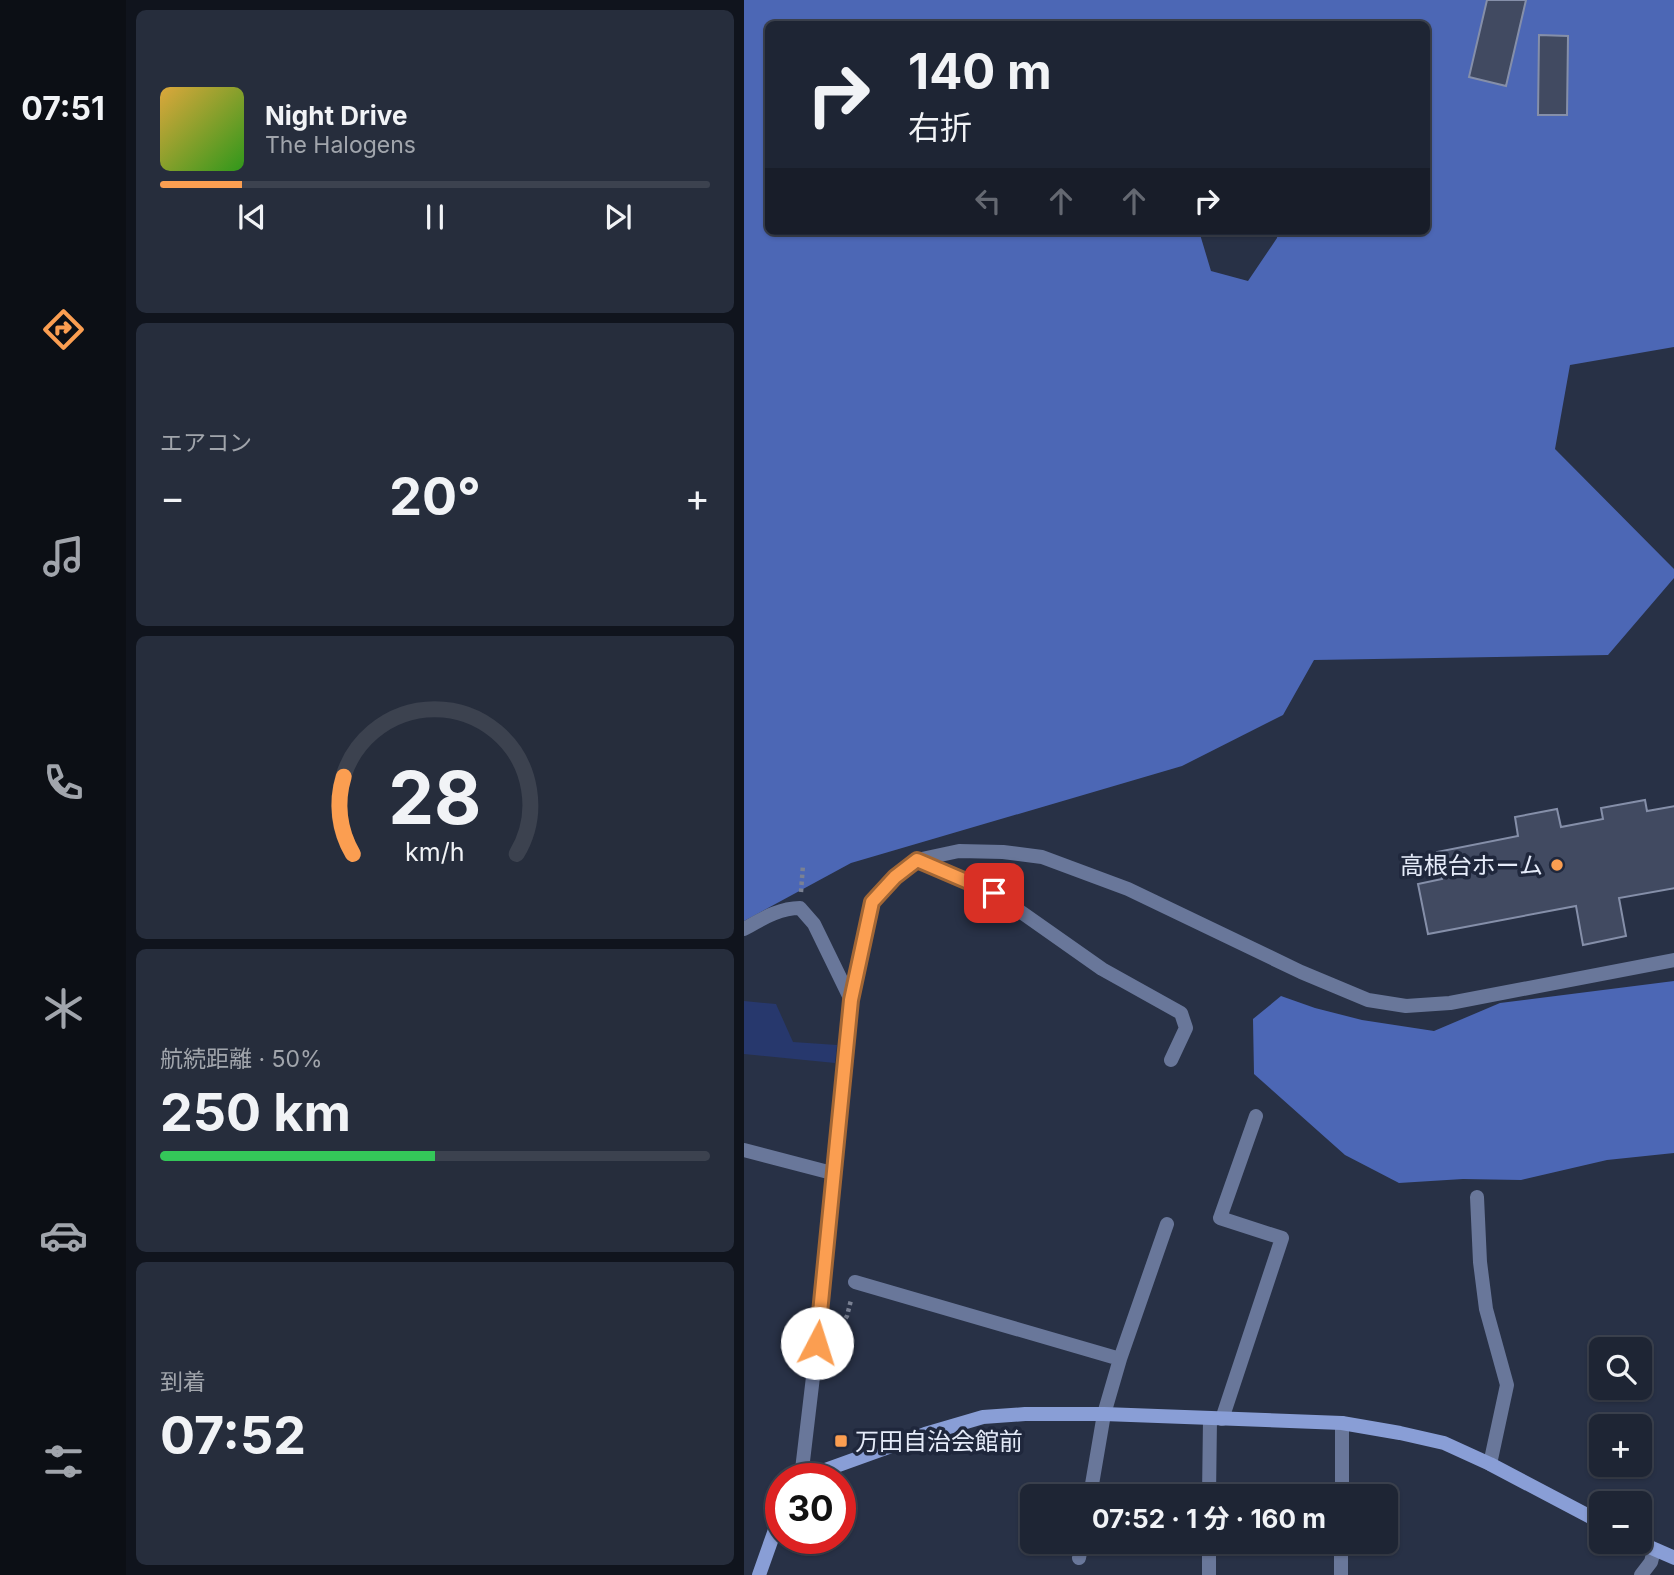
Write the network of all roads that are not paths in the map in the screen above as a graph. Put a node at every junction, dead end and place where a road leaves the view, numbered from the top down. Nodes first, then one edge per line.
1 (917, 860) junction
2 (744, 929) edge
3 (1674, 960) edge
4 (851, 1000) junction
5 (1171, 1060) dead end
6 (1256, 1116) dead end
7 (744, 1150) edge
8 (832, 1173) junction
9 (1477, 1197) dead end
10 (1168, 1224) dead end
11 (855, 1282) dead end
12 (1120, 1359) junction
13 (1104, 1414) junction
14 (1216, 1419) junction
15 (1342, 1423) junction
16 (802, 1463) edge
17 (843, 1463) edge
18 (1490, 1464) junction
19 (1092, 1484) edge
20 (1210, 1484) edge
21 (1342, 1484) edge
22 (1589, 1515) edge
23 (1654, 1550) joint
24 (766, 1554) edge
25 (1080, 1554) edge
26 (1209, 1554) edge
27 (1341, 1554) edge
28 (1079, 1558) dead end
29 (1674, 1558) edge
30 (759, 1575) edge
31 (1209, 1575) edge
32 (1341, 1575) edge
33 (1641, 1575) edge

1 - 3 street
1 - 4 street
1 - 5 street
2 - 4 street
4 - 8 street
6 - 14 street
7 - 8 street
8 - 16 street
9 - 18 street
10 - 12 street
11 - 12 street
12 - 13 street
13 - 14 street
13 - 17 street
13 - 19 street
14 - 15 street
14 - 20 street
15 - 18 street
15 - 21 street
18 - 22 street
23 - 29 street
23 - 33 street
24 - 30 street
25 - 28 street
26 - 31 street
27 - 32 street

